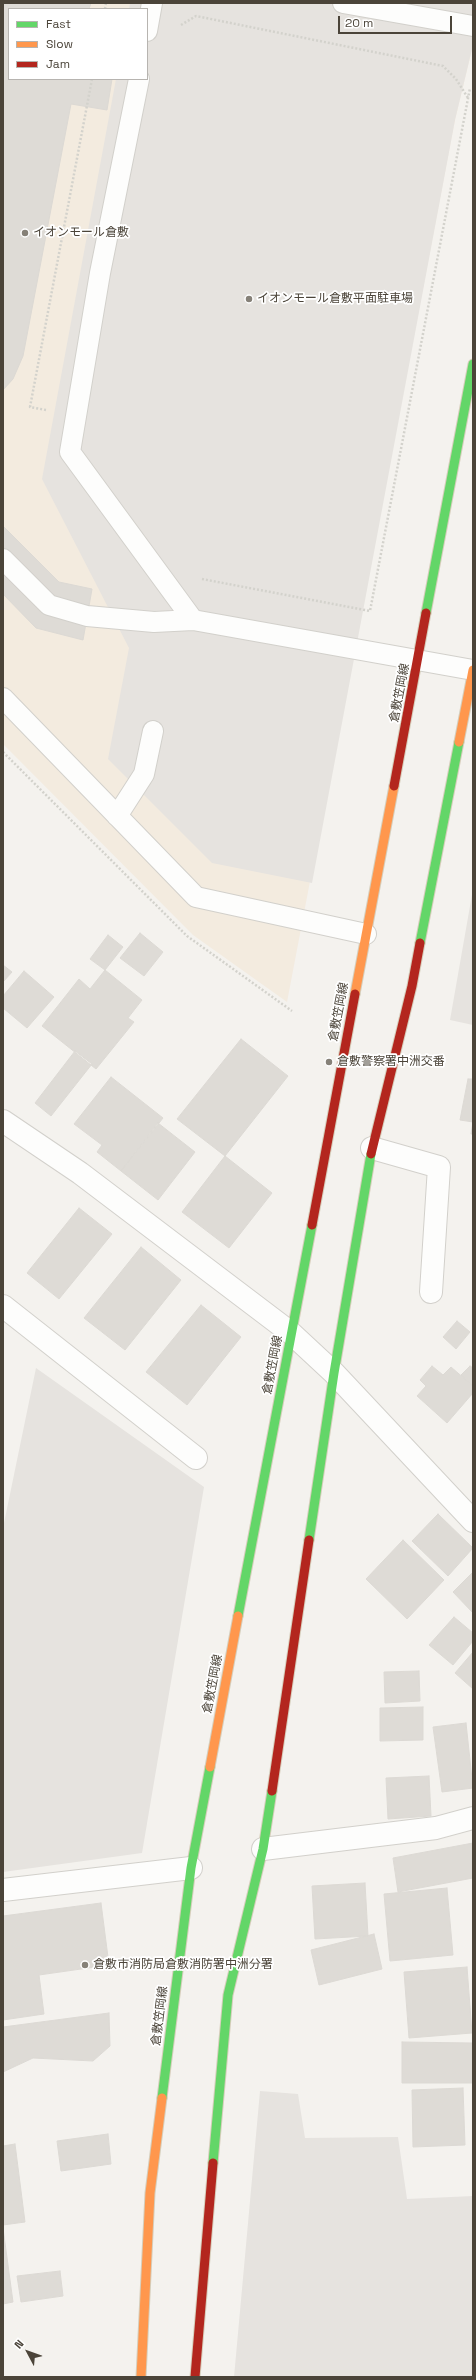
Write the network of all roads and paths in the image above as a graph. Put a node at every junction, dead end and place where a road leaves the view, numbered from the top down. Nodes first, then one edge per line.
1 (152, 3) edge
2 (343, 3) edge
3 (148, 25) edge
4 (473, 26) edge
5 (179, 30) dead end
6 (92, 80) edge
7 (139, 80) edge
8 (470, 88) dead end
9 (468, 98) junction
10 (473, 364) edge
11 (48, 411) dead end
12 (3, 559) edge
13 (196, 578) dead end
14 (193, 620) junction
15 (419, 659) junction
16 (473, 670) edge
17 (3, 698) edge
18 (153, 732) dead end
19 (117, 816) junction
20 (366, 934) junction
21 (3, 1121) edge
22 (372, 1148) junction
23 (431, 1292) dead end
24 (3, 1306) edge
25 (292, 1333) junction
26 (334, 1374) junction
27 (196, 1458) dead end
28 (473, 1521) edge
29 (473, 1818) edge
30 (262, 1849) junction
31 (191, 1868) junction
32 (3, 1890) edge
33 (141, 2377) edge
34 (195, 2377) edge

1 - 3 lane
2 - 4 lane
5 - 9 path
6 - 11 path
7 - 14 lane
8 - 9 path
9 - 13 path
10 - 15 main road, 倉敷笠岡線
12 - 14 lane
14 - 15 lane
15 - 16 lane
15 - 20 main road, 倉敷笠岡線
16 - 22 main road
17 - 19 lane
18 - 19 lane
19 - 20 lane
20 - 25 main road, 倉敷笠岡線
21 - 25 street
22 - 23 street
22 - 26 main road
24 - 27 street
25 - 26 street
25 - 31 main road, 倉敷笠岡線
26 - 28 street
26 - 30 main road
29 - 30 street
30 - 34 main road
31 - 32 street
31 - 33 main road, 倉敷笠岡線

